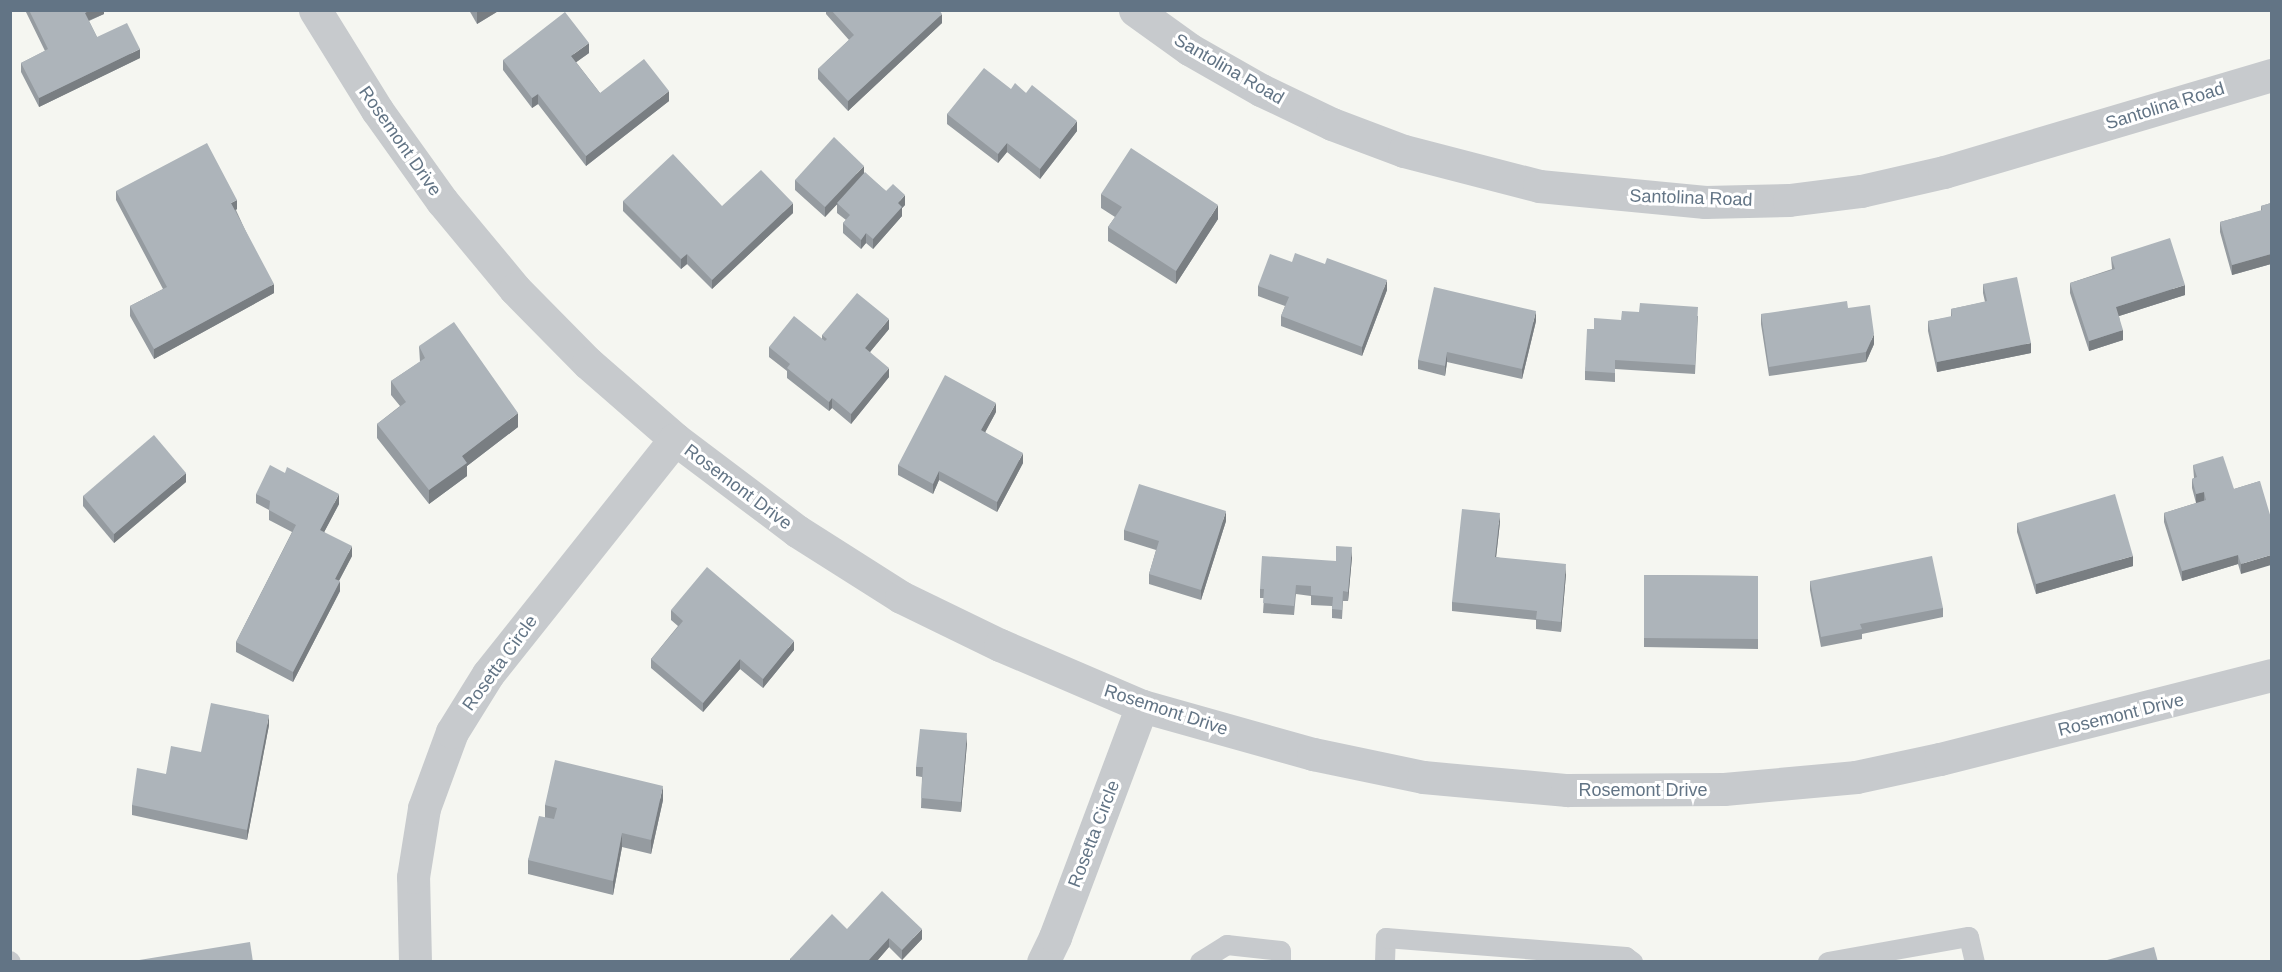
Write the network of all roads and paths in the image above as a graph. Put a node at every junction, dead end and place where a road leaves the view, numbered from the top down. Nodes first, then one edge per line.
1 (315, 10) edge
2 (1135, 10) edge
3 (2271, 75) edge
4 (675, 439) junction
5 (2271, 675) edge
6 (1142, 706) junction
7 (1862, 959) edge
8 (415, 962) edge
9 (1043, 962) edge
10 (1200, 962) edge
11 (1281, 962) edge
12 (1385, 962) edge
13 (1633, 962) edge
14 (1828, 962) edge
15 (1975, 962) edge

1 - 4 street, Rosemont Drive
2 - 3 street, Santolina Road
4 - 6 street, Rosemont Drive
4 - 8 street, Rosetta Circle
5 - 6 street, Rosemont Drive
6 - 9 street, Rosetta Circle
7 - 14 lane
7 - 15 lane
10 - 11 lane
12 - 13 lane

